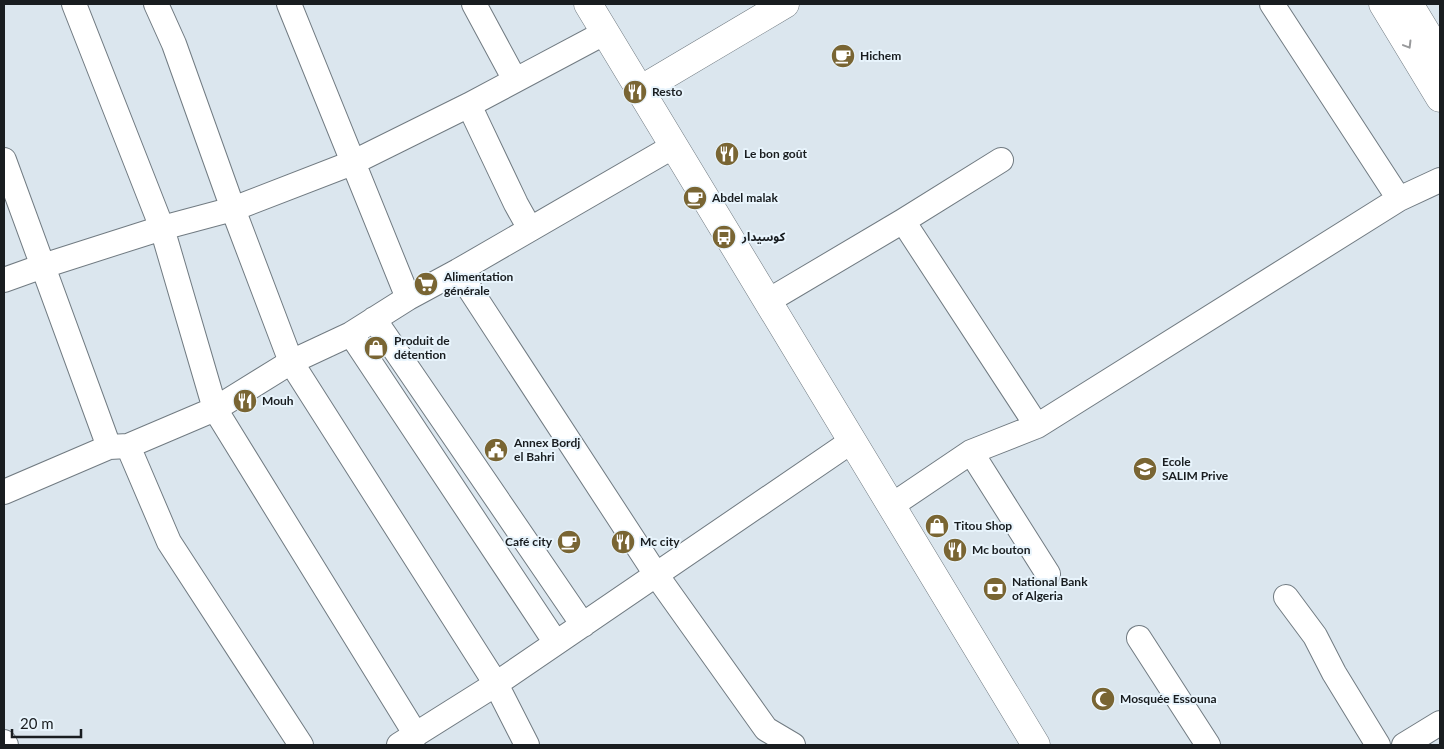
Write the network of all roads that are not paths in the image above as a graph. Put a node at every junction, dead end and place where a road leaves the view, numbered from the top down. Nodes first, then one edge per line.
1 (74, 4) edge
2 (156, 4) edge
3 (289, 4) edge
4 (474, 4) edge
5 (588, 4) edge
6 (785, 4) edge
7 (1272, 4) edge
8 (1383, 4) edge
9 (1409, 4) edge
10 (1433, 26) edge
11 (606, 32) junction
12 (1440, 55) edge
13 (515, 80) junction
14 (640, 90) junction
15 (1440, 98) edge
16 (469, 105) junction
17 (674, 146) junction
18 (4, 160) edge
19 (1000, 160) dead end
20 (352, 163) junction
21 (1440, 180) edge
22 (1399, 200) junction
23 (233, 209) junction
24 (903, 221) junction
25 (162, 228) junction
26 (530, 229) junction
27 (43, 266) junction
28 (458, 271) junction
29 (4, 280) edge
30 (408, 298) junction
31 (768, 302) junction
32 (374, 319) junction
33 (351, 334) junction
34 (291, 362) junction
35 (215, 409) junction
36 (1037, 426) junction
37 (852, 441) junction
38 (119, 446) junction
39 (971, 452) junction
40 (4, 492) edge
41 (891, 506) junction
42 (1048, 574) dead end
43 (657, 576) junction
44 (1286, 597) dead end
45 (583, 626) junction
46 (1139, 638) dead end
47 (556, 643) junction
48 (496, 684) junction
49 (1440, 723) edge
50 (408, 740) edge
51 (4, 742) edge
52 (6, 745) edge
53 (301, 745) edge
54 (527, 745) edge
55 (793, 745) edge
56 (1036, 745) edge
57 (1208, 745) edge
58 (1378, 745) edge
59 (1404, 745) edge

1 - 25 street
2 - 23 street
3 - 20 street
4 - 13 street
5 - 11 main road
6 - 14 main road
7 - 22 street
8 -> 15 main road
9 - 10 main road
10 - 12 main road
11 - 13 street
11 - 14 main road
13 - 16 street
14 - 17 main road
16 - 20 street
16 - 26 street
17 - 26 street
17 - 31 main road
18 - 27 street
19 - 24 street
20 - 23 street
20 - 30 street
21 - 22 street
22 - 36 street
23 - 25 street
23 - 34 street
24 - 31 street
24 - 36 street
25 - 27 street
25 - 35 street
26 - 28 street
27 - 29 street
27 - 38 street
28 - 30 street
28 - 43 street
30 - 32 street
31 - 37 main road
32 - 33 street
32 - 45 street
33 - 34 street
33 - 47 street
34 - 35 street
34 - 48 street
35 - 38 street
35 - 50 street
36 - 39 street
37 - 41 main road
37 - 43 street
38 - 40 street
38 - 53 street
39 - 41 street
39 - 42 street
41 - 56 main road
43 - 45 street
43 - 55 street
44 - 58 street
45 - 47 street
46 - 57 street
47 - 48 street
48 - 50 street
48 - 54 street
49 - 59 street
51 - 52 street

